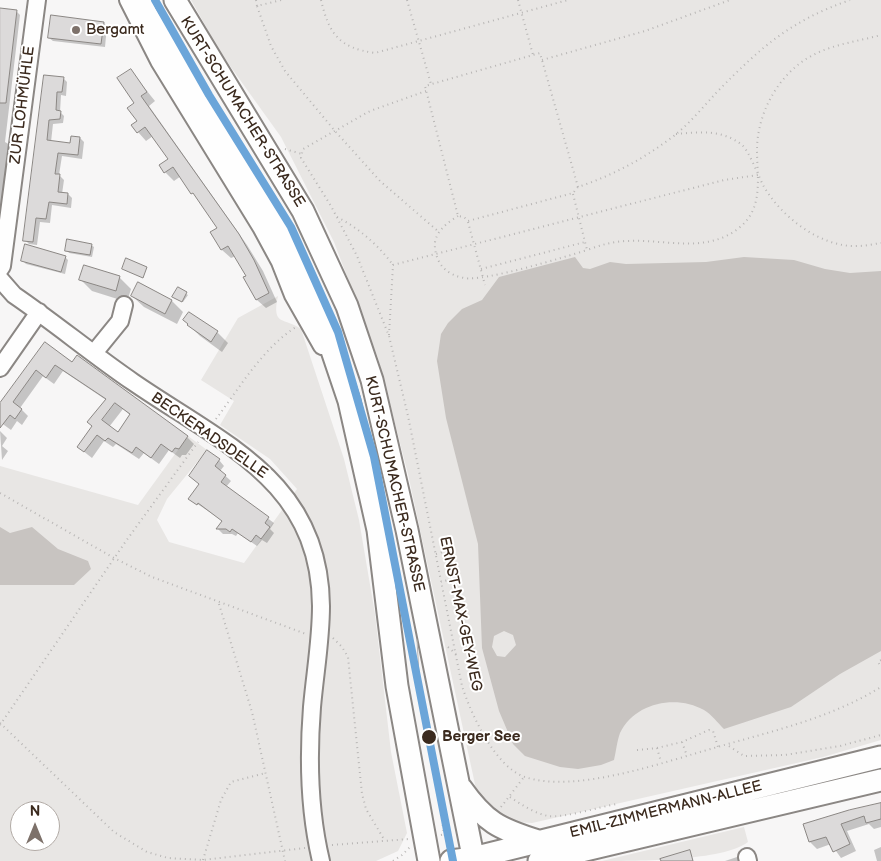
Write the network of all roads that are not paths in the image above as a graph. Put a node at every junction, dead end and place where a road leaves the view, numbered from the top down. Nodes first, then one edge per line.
1 (37, 0) edge
2 (128, 0) edge
3 (141, 0) edge
4 (175, 0) edge
5 (0, 269) edge
6 (0, 279) edge
7 (124, 305) dead end
8 (39, 312) junction
9 (94, 353) junction
10 (0, 368) edge
11 (349, 401) junction
12 (881, 757) edge
13 (881, 780) edge
14 (457, 781) junction
15 (319, 854) edge
16 (540, 856) edge
17 (474, 859) edge
18 (429, 861) edge
19 (451, 861) edge

1 - 5 street, ZUR LOHMÜHLE
2 - 11 street, KURT-SCHUMACHER-STRASSE
3 - 11 main road, KURT-SCHUMACHER-STRASSE
4 - 14 main road, KURT-SCHUMACHER-STRASSE
6 - 8 street, BECKERADSDELLE
7 - 9 street
8 - 9 street, BECKERADSDELLE
8 - 10 street
9 - 15 street, BECKERADSDELLE
11 - 18 main road, KURT-SCHUMACHER-STRASSE
12 - 16 main road, EMIL-ZIMMERMANN-ALLEE
13 - 16 main road, EMIL-ZIMMERMANN-ALLEE
14 - 16 main road
14 - 17 main road, KURT-SCHUMACHER-STRASSE
16 - 17 main road, EMIL-ZIMMERMANN-ALLEE
17 - 19 main road, EMIL-ZIMMERMANN-ALLEE

